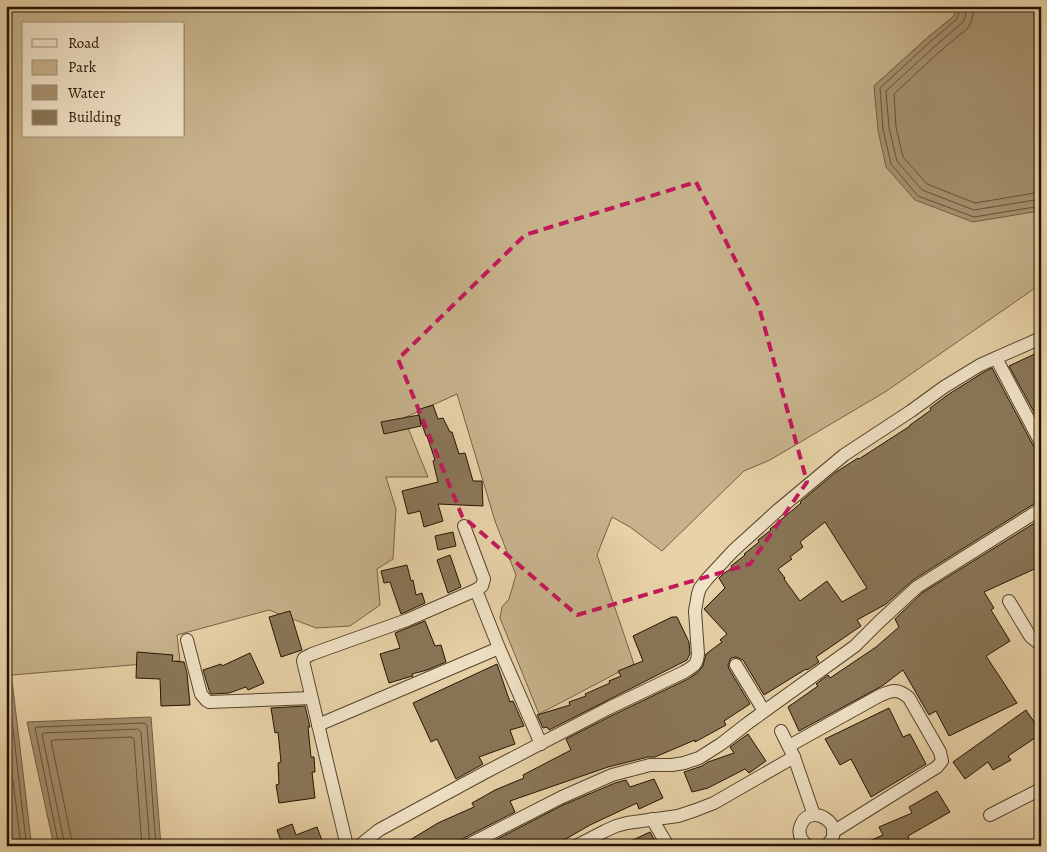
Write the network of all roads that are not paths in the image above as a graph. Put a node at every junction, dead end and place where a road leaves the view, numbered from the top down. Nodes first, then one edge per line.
1 (1041, 338) edge
2 (996, 358) junction
3 (1041, 443) edge
4 (1041, 509) edge
5 (464, 526) dead end
6 (476, 590) junction
7 (1009, 601) dead end
8 (187, 640) dead end
9 (1041, 645) edge
10 (498, 648) junction
11 (736, 665) dead end
12 (311, 698) junction
13 (764, 711) junction
14 (318, 725) junction
15 (781, 730) dead end
16 (540, 744) junction
17 (791, 752) junction
18 (1041, 788) edge
19 (814, 815) junction
20 (990, 815) dead end
21 (652, 819) junction
22 (830, 842) edge
23 (802, 845) edge
24 (347, 846) edge
25 (359, 846) edge
26 (466, 846) edge
27 (576, 846) edge
28 (668, 846) edge

1 - 2 street
2 - 3 street
2 - 16 street
4 - 13 street
5 - 6 street
6 - 10 street
6 - 12 street
7 - 9 street
8 - 12 street
10 - 14 street
10 - 16 street
11 - 13 street
12 - 14 street
13 - 26 street
14 - 24 street
15 - 17 street
16 - 25 street
17 - 19 street
17 - 21 street
17 - 22 street
18 - 20 street
19 - 22 street
19 - 23 street
21 - 27 street
21 - 28 street

